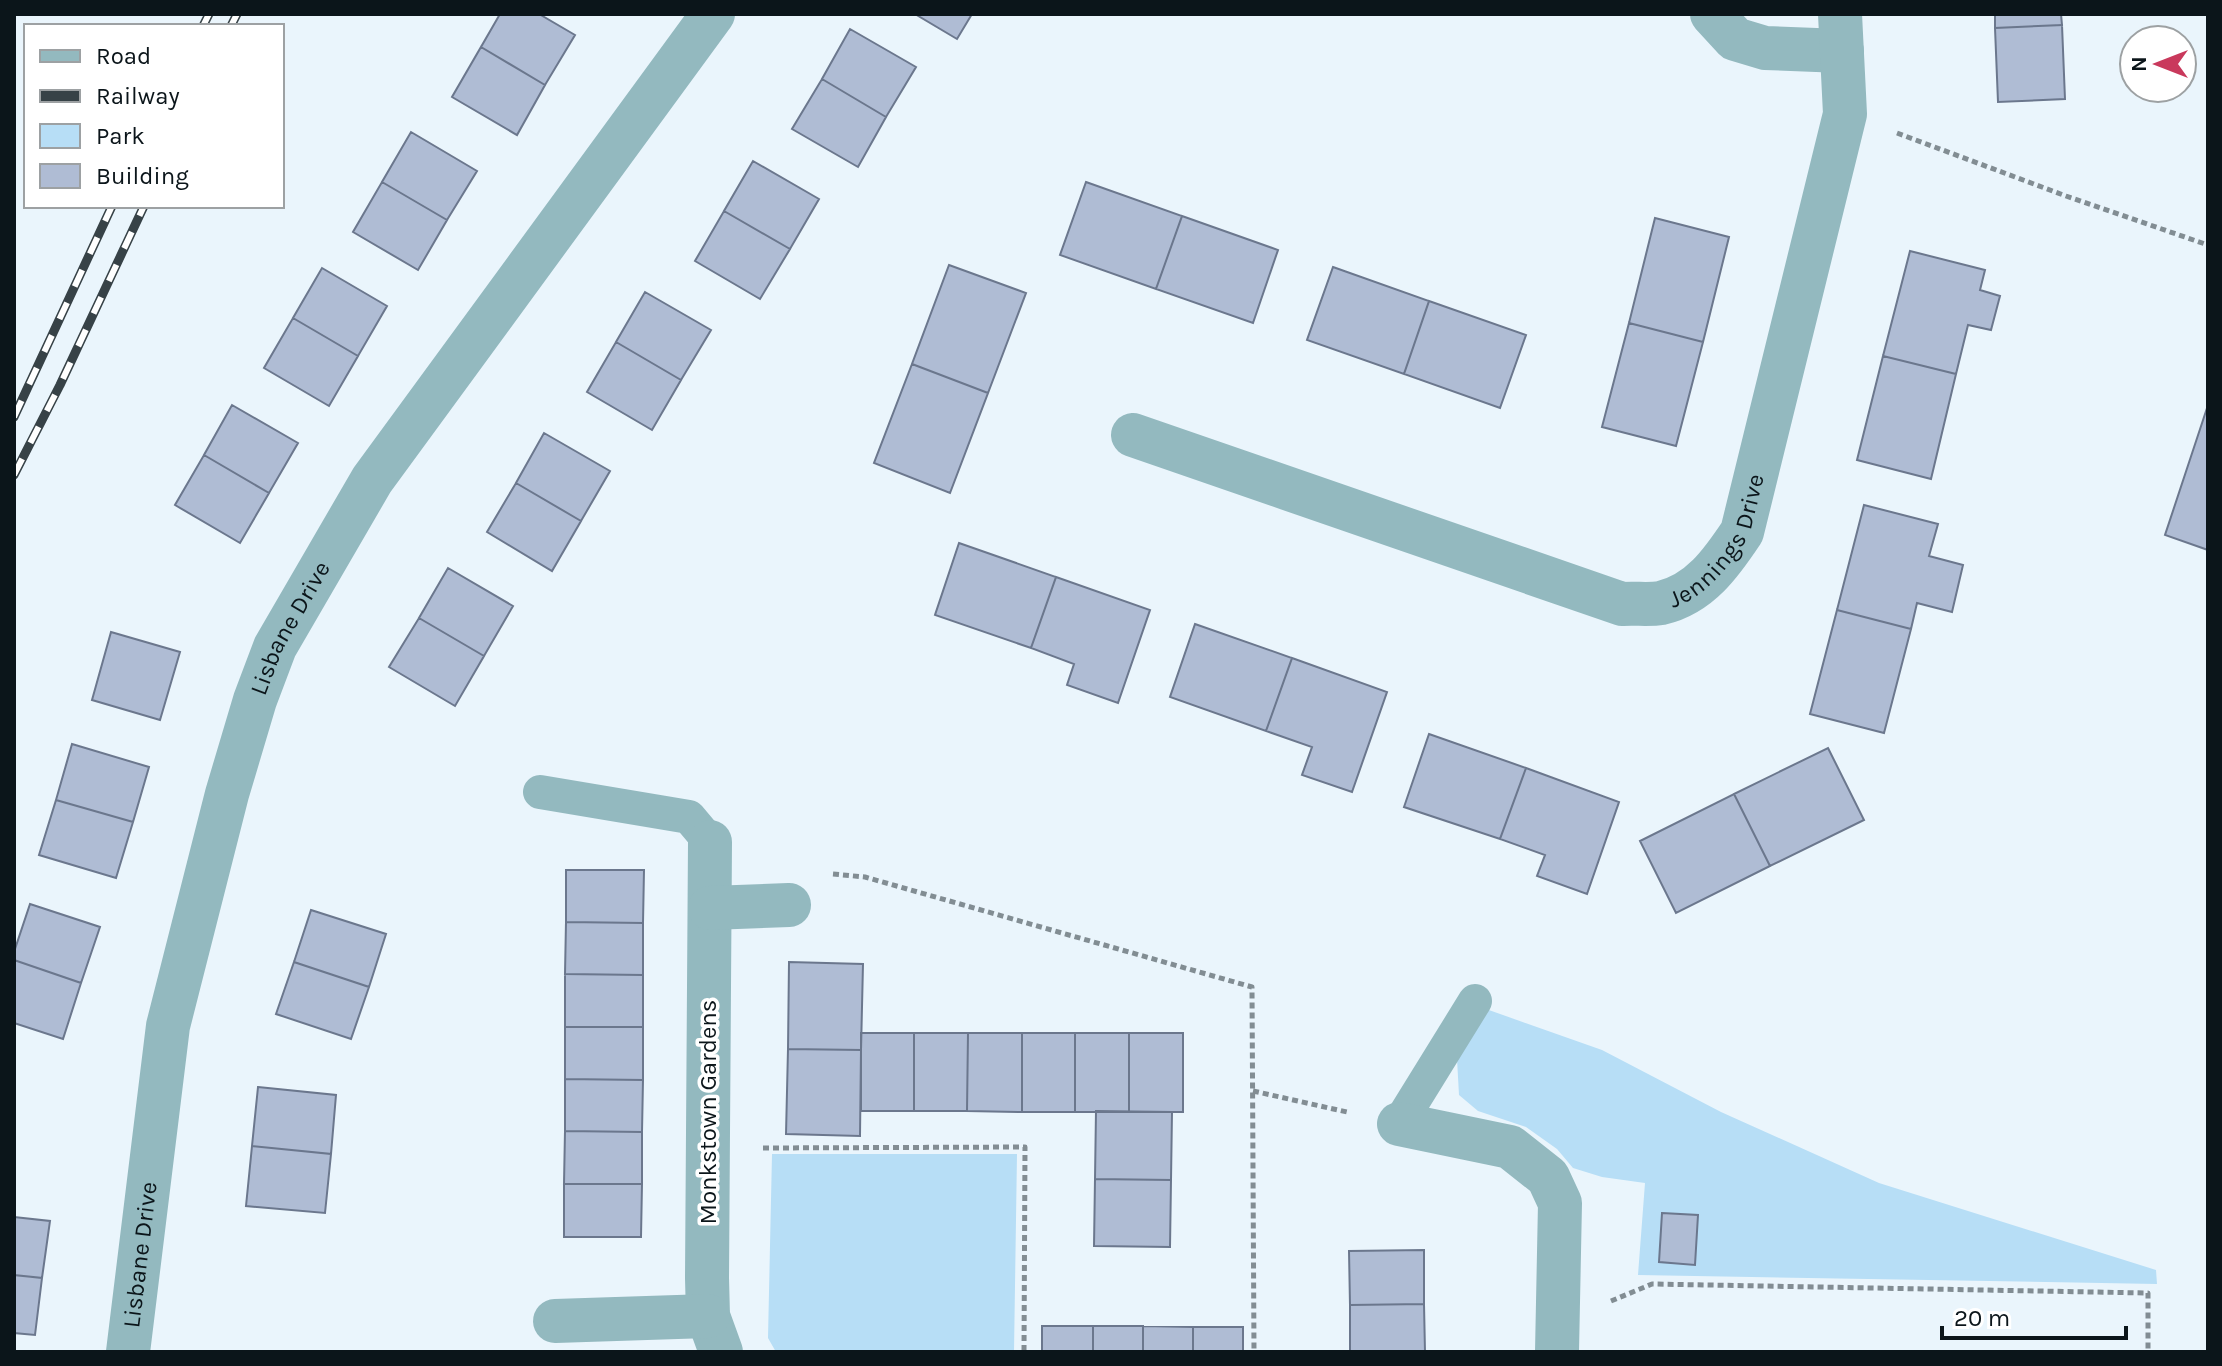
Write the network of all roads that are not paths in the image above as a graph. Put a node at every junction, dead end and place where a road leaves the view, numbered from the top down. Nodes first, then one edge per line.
1 (713, 14) edge
2 (1712, 14) edge
3 (1841, 32) edge
4 (1133, 435) dead end
5 (540, 792) dead end
6 (710, 842) joint
7 (789, 905) road end
8 (710, 908) junction
9 (1475, 1001) dead end
10 (1399, 1124) joint
11 (555, 1321) dead end
12 (714, 1334) edge
13 (1558, 1337) edge
14 (128, 1352) edge

1 - 14 street, Lisbane Drive
2 - 3 street
3 - 4 street, Jennings Drive
5 - 6 lane
6 - 8 street, Monkstown Gardens
7 - 8 street
8 - 12 street, Monkstown Gardens
9 - 10 lane
10 - 13 street
11 - 12 street, Monkstown Gardens

